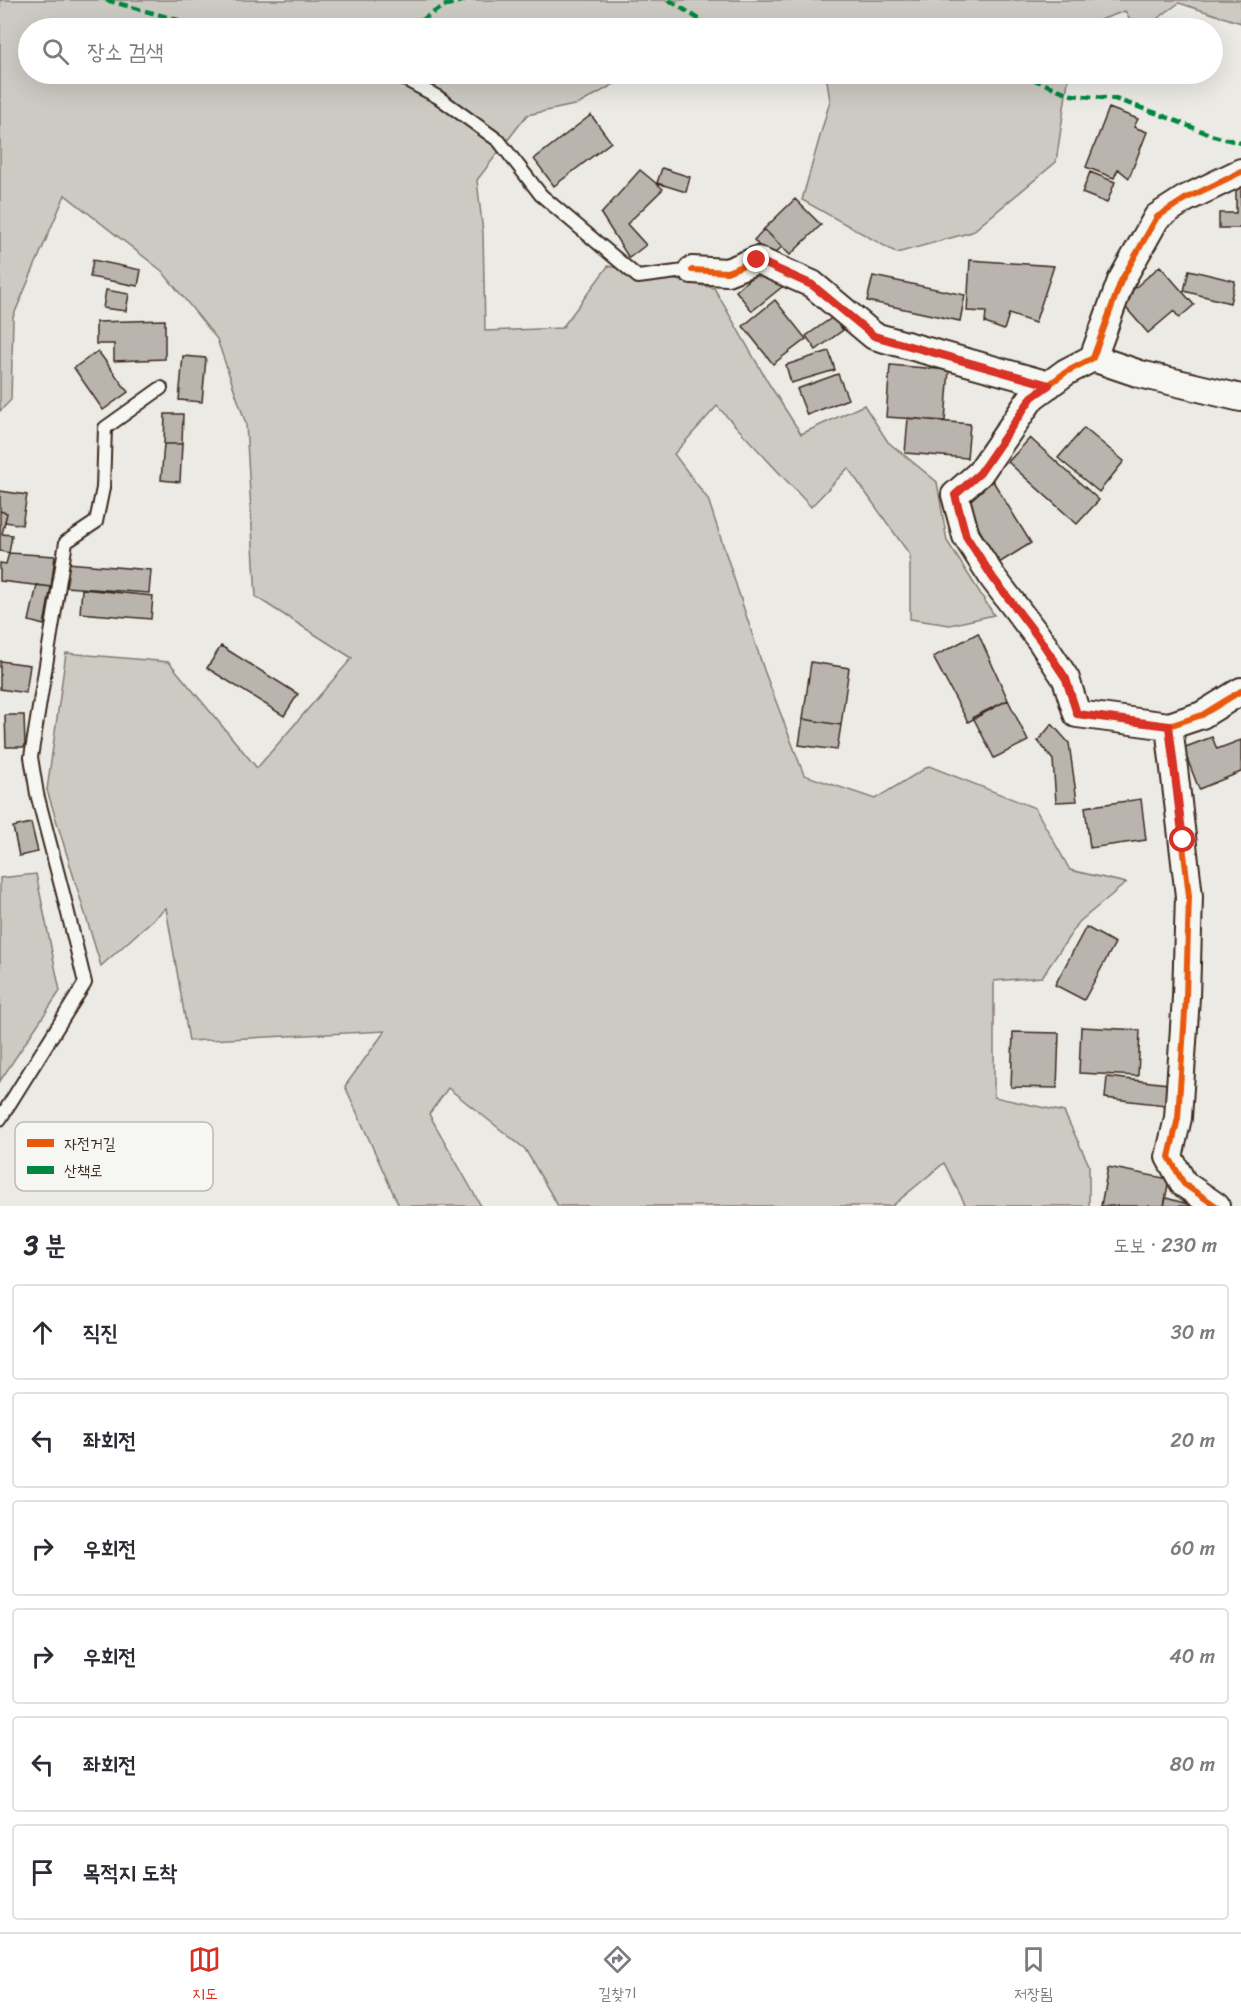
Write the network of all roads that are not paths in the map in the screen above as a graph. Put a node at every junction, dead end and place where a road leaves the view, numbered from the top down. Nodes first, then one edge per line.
1 (413, 84) edge
2 (1241, 172) edge
3 (692, 270) joint
4 (1093, 358) junction
5 (1049, 385) junction
6 (161, 388) dead end
7 (1241, 398) edge
8 (1241, 692) edge
9 (1169, 726) junction
10 (0, 1119) edge
11 (1216, 1206) edge

1 - 3 lane
2 - 4 street
3 - 5 street
4 - 5 street
4 - 7 street
5 - 9 street
6 - 10 lane
8 - 9 street
9 - 11 street

